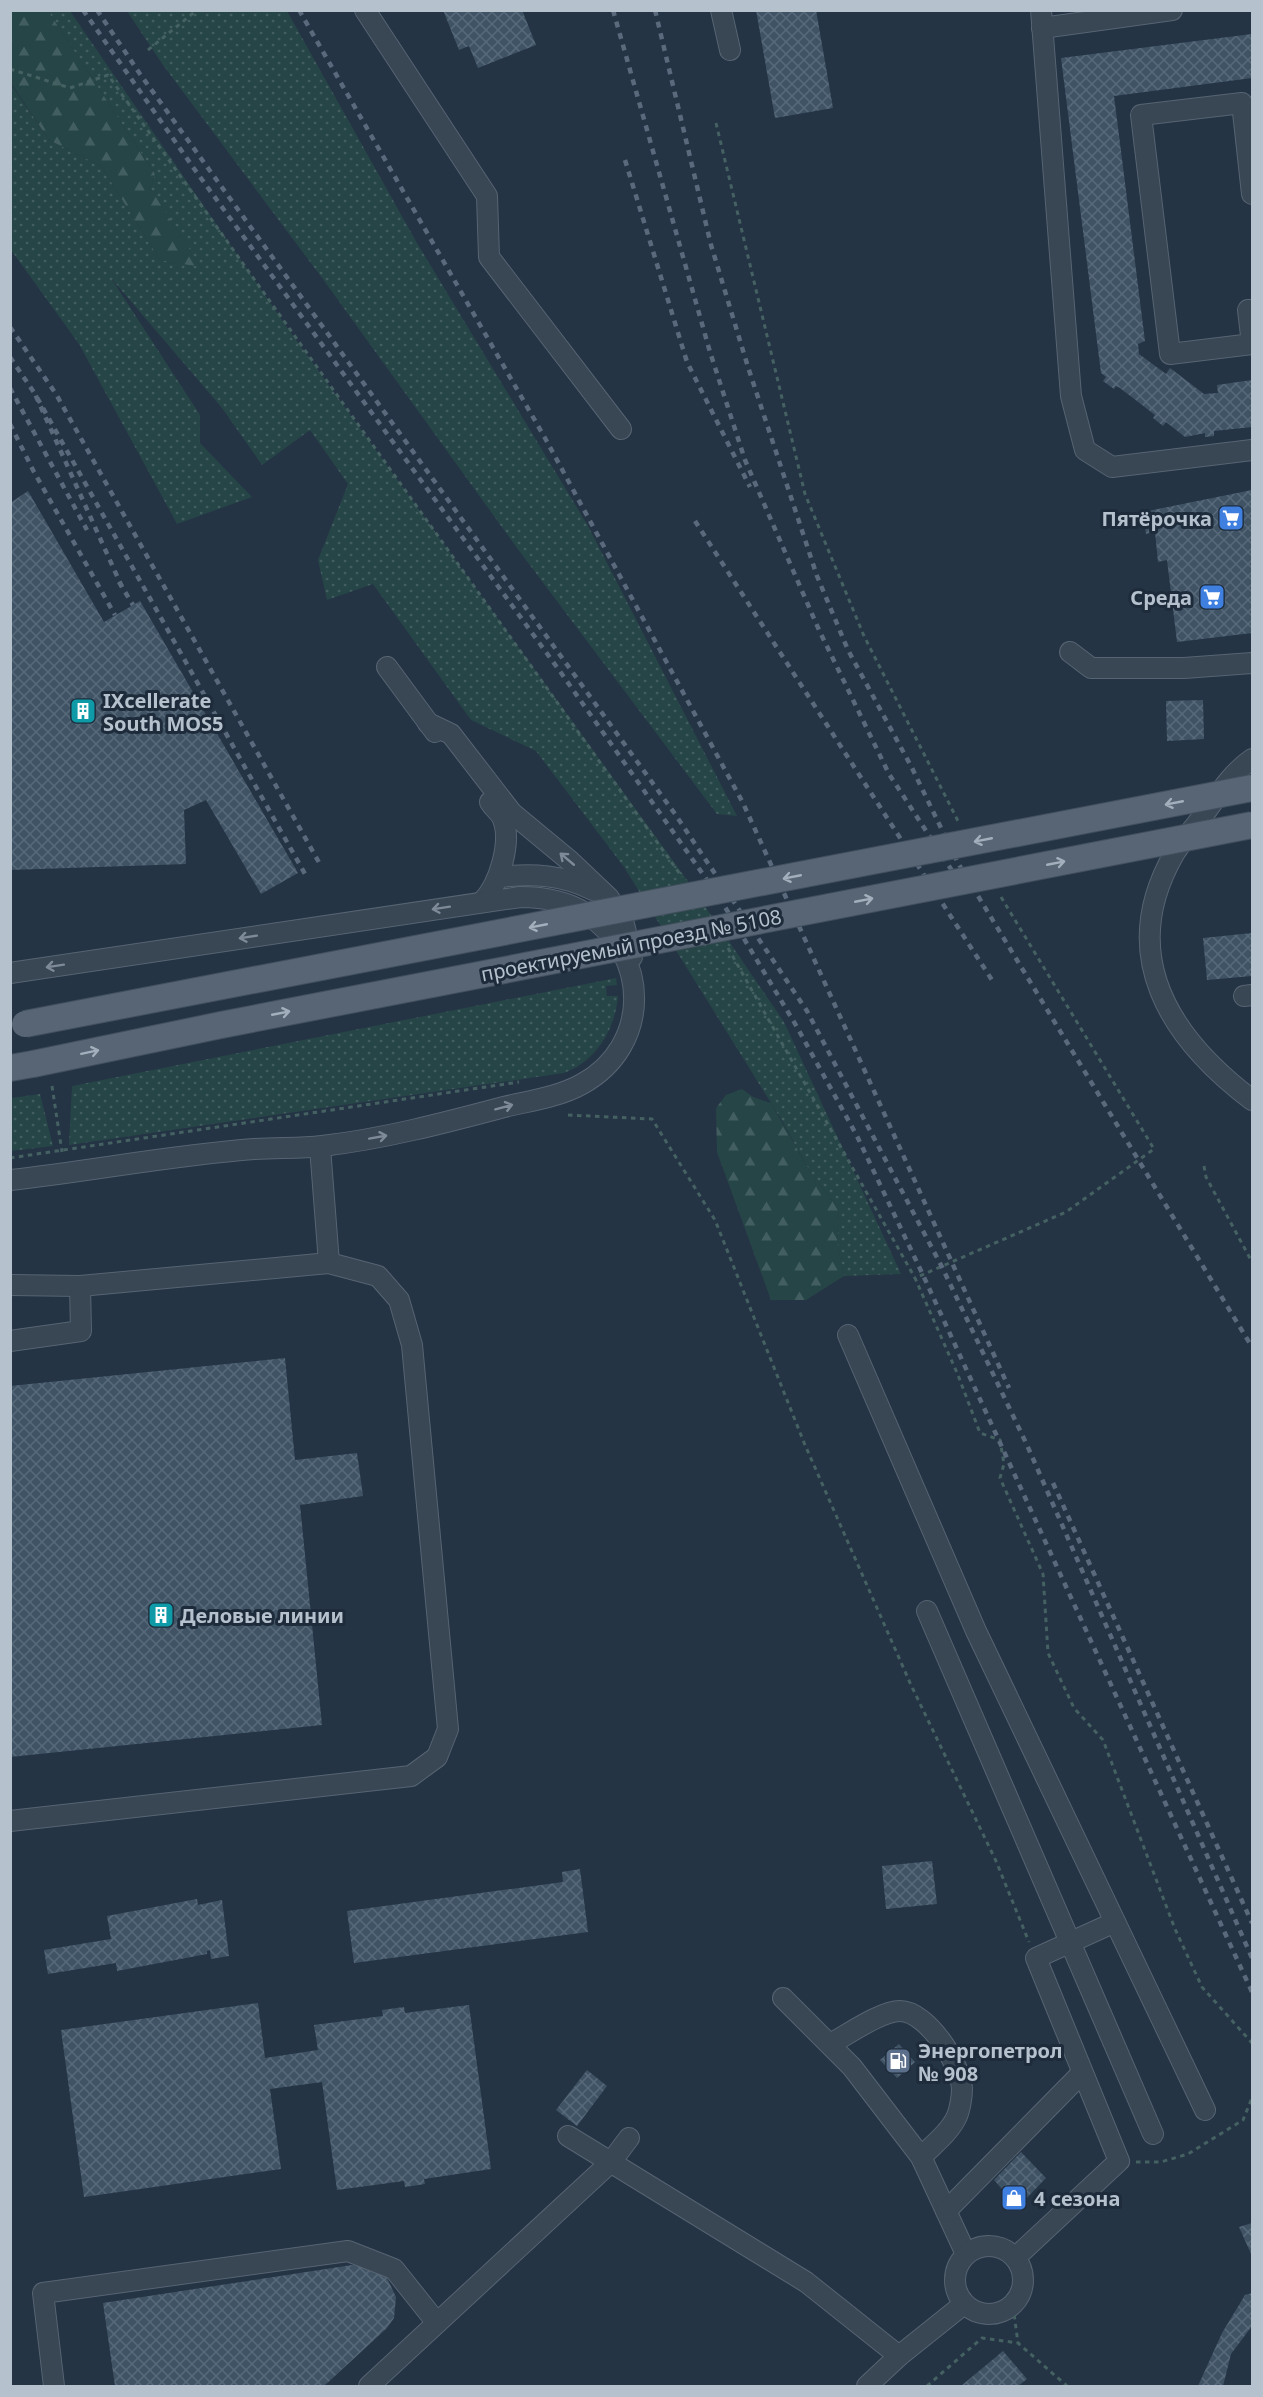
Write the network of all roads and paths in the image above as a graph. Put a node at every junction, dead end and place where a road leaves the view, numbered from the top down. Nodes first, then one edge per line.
1 (197, 10) edge
2 (365, 10) edge
3 (722, 10) edge
4 (1172, 10) edge
5 (1042, 19) edge
6 (148, 50) dead end
7 (730, 50) dead end
8 (10, 69) edge
9 (716, 123) dead end
10 (1252, 194) edge
11 (1252, 310) edge
12 (621, 429) dead end
13 (1252, 450) edge
14 (1070, 652) dead end
15 (1252, 663) edge
16 (387, 666) dead end
17 (428, 723) junction
18 (1252, 759) edge
19 (1252, 788) edge
20 (1252, 825) edge
21 (963, 831) dead end
22 (500, 877) junction
23 (689, 886) dead end
24 (997, 889) dead end
25 (609, 898) junction
26 (482, 902) junction
27 (727, 946) dead end
28 (10, 973) edge
29 (633, 978) junction
30 (18, 1025) edge
31 (22, 1066) edge
32 (52, 1086) dead end
33 (1252, 1100) edge
34 (568, 1115) dead end
35 (320, 1147) junction
36 (10, 1158) edge
37 (1204, 1166) dead end
38 (10, 1180) edge
39 (1252, 1262) edge
40 (329, 1263) junction
41 (915, 1278) junction
42 (10, 1285) edge
43 (80, 1286) junction
44 (848, 1335) dead end
45 (10, 1341) edge
46 (927, 1611) dead end
47 (10, 1821) edge
48 (1115, 1922) junction
49 (1070, 1942) junction
50 (1035, 1958) junction
51 (783, 1998) dead end
52 (1252, 2043) edge
53 (830, 2044) junction
54 (1082, 2073) junction
55 (1252, 2098) edge
56 (1205, 2110) dead end
57 (1153, 2134) dead end
58 (568, 2136) dead end
59 (629, 2138) dead end
60 (921, 2157) junction
61 (1119, 2161) junction
62 (611, 2162) junction
63 (946, 2211) junction
64 (966, 2254) junction
65 (1016, 2257) junction
66 (964, 2304) junction
67 (1013, 2306) junction
68 (437, 2323) junction
69 (1018, 2343) junction
70 (899, 2356) junction
71 (54, 2386) edge
72 (369, 2386) edge
73 (868, 2386) edge
74 (927, 2386) edge
75 (1066, 2386) edge

1 - 6 path
2 - 12 street
3 - 7 street
4 - 5 street
5 - 13 street
8 - 23 path
9 - 21 path
10 - 11 street
14 - 15 street
16 - 17 street
17 - 22 street
25 -> 17 street
18 - 33 street
19 -> 30 main road, проектируемый проезд № 5108, bridge
31 -> 20 main road, проектируемый проезд № 5108, bridge
22 - 25 street
22 - 26 street
24 - 41 path
25 - 29 street
26 -> 28 street
26 - 29 street
27 - 41 path
35 -> 29 street
32 - 36 path
34 - 50 path
35 - 38 street
35 - 40 street
37 - 39 path
40 - 43 street
40 - 47 street
41 - 52 path
42 - 43 street
43 - 45 street
44 - 48 street
46 - 49 street
48 - 49 street
48 - 56 street
49 - 50 street
49 - 57 street
50 - 54 street
51 - 53 street
53 - 60 street
53 - 60 street
54 - 61 street
54 - 63 street
55 - 61 path
58 - 62 street
59 - 62 street
60 - 63 street
61 - 65 street
62 - 68 street
62 - 70 street
63 - 64 street
64 - 65 street
64 - 66 street
65 - 67 street
66 - 67 street
66 - 70 street
67 - 69 path
68 - 71 street
68 - 72 street
69 - 74 path
69 - 75 path
70 - 73 street

